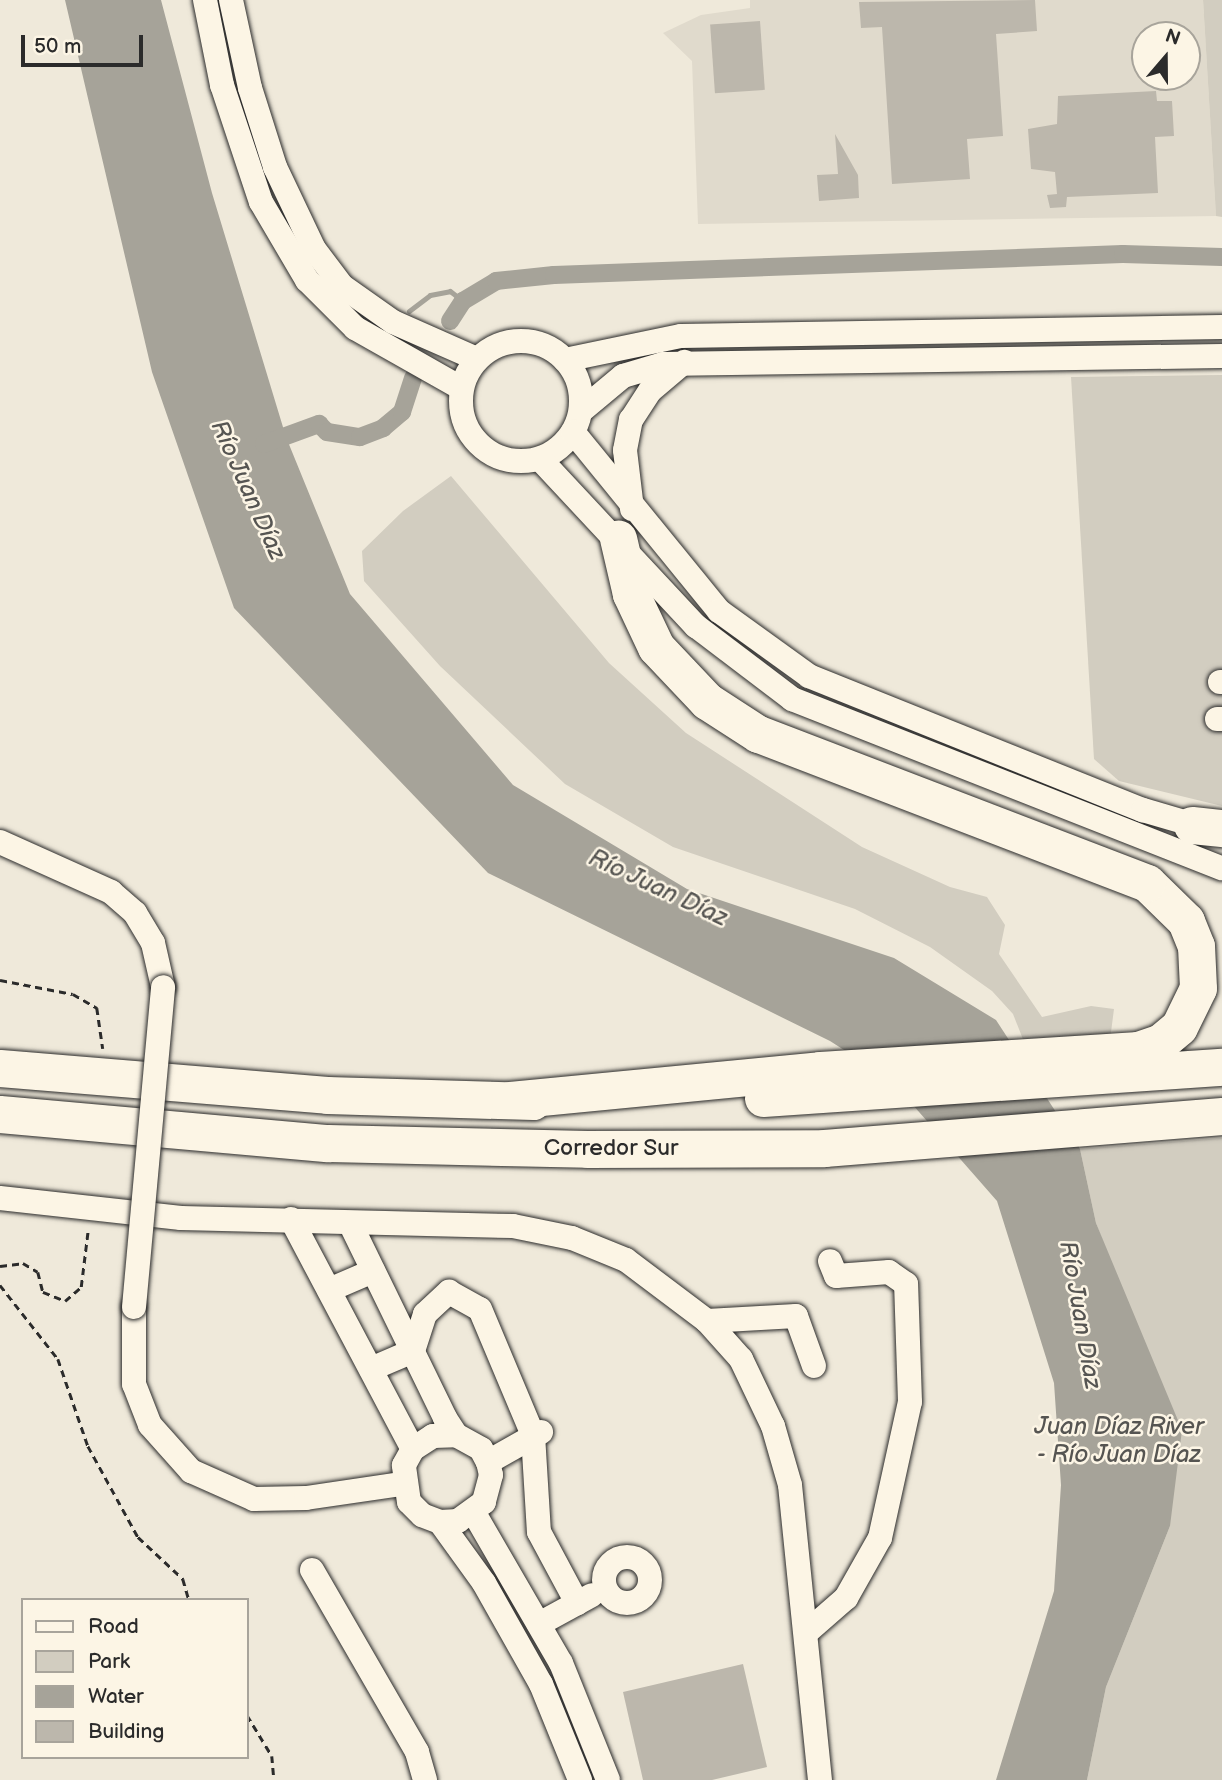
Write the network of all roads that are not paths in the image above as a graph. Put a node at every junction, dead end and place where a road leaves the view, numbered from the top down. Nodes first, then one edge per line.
1 (205, 0) edge
2 (231, 0) edge
3 (1192, 327) junction
4 (1222, 327) edge
5 (1031, 330) junction
6 (1109, 356) junction
7 (1222, 356) edge
8 (477, 359) junction
9 (565, 359) junction
10 (684, 362) junction
11 (461, 388) junction
12 (577, 422) junction
13 (540, 458) junction
14 (625, 524) junction
15 (1212, 829) edge
16 (0, 842) edge
17 (1222, 868) edge
18 (1091, 1066) junction
19 (1222, 1067) edge
20 (0, 1068) edge
21 (0, 1114) edge
22 (1222, 1116) edge
23 (0, 1198) edge
24 (290, 1219) junction
25 (350, 1223) junction
26 (831, 1261) dead end
27 (373, 1271) junction
28 (329, 1290) junction
29 (707, 1321) junction
30 (751, 1321) junction
31 (413, 1351) junction
32 (741, 1359) junction
33 (814, 1366) dead end
34 (371, 1368) junction
35 (537, 1434) junction
36 (456, 1435) junction
37 (413, 1449) junction
38 (488, 1462) junction
39 (402, 1484) junction
40 (474, 1513) junction
41 (440, 1522) junction
42 (312, 1570) dead end
43 (605, 1589) dead end
44 (577, 1603) junction
45 (539, 1624) junction
46 (807, 1632) junction
47 (425, 1780) edge
48 (580, 1780) edge
49 (608, 1780) edge
50 (820, 1780) edge

1 - 11 street
2 - 8 street
3 - 4 street
3 - 5 street
3 - 6 street
5 - 6 street
5 - 9 street
6 - 7 street
6 - 10 street
8 - 9 street
8 - 11 street
9 - 12 street
10 - 12 street
10 - 14 street
11 - 13 street
12 - 13 street
12 - 14 street
13 - 14 street
14 - 15 street
14 - 17 street
14 - 18 highway
16 - 39 street, bridge
18 - 19 highway, Corredor Sur
18 - 20 highway, Corredor Sur
21 - 22 highway, Corredor Sur
23 - 24 street
24 - 25 street
24 - 28 street
25 - 27 street
25 - 29 street
26 - 46 street
27 - 28 street
27 - 31 street
28 - 34 street
29 - 30 street
29 - 32 street
30 - 32 street
30 - 33 street
31 - 34 street
31 - 35 street
31 - 36 street
32 - 46 street
34 - 37 street
35 - 38 street
35 - 44 street
36 - 37 street
36 - 38 street
37 - 39 street
38 - 40 street
39 - 41 street
40 - 41 street
40 - 45 street
41 - 48 street
42 - 47 street
43 - 44 street
44 - 45 street
45 - 49 street
46 - 50 street

